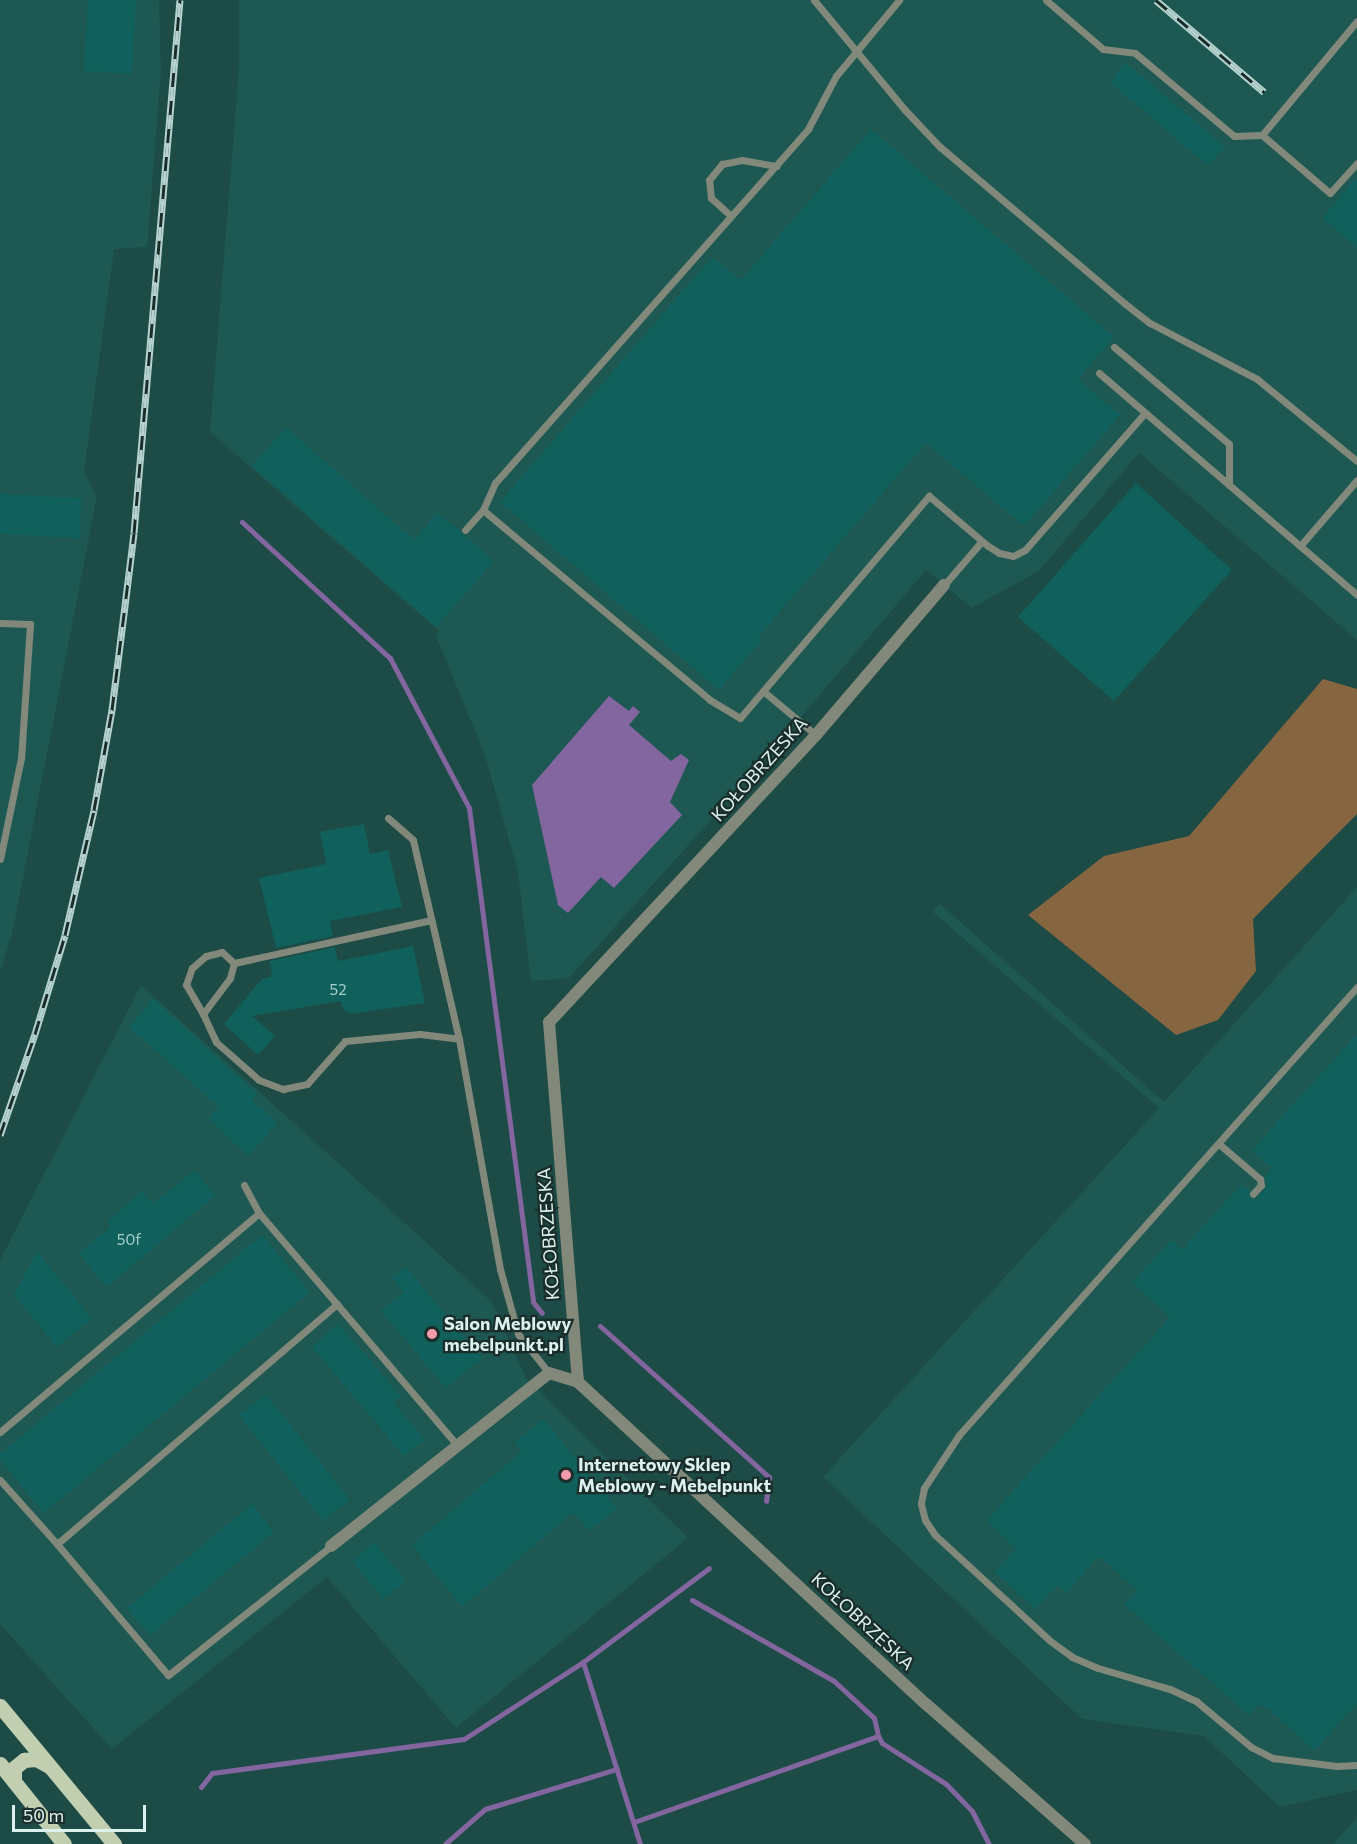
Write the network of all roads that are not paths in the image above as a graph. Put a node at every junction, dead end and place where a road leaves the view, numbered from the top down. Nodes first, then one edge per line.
1 (814, 0) edge
2 (899, 0) edge
3 (1046, 0) edge
4 (1357, 21) edge
5 (1354, 30) edge
6 (856, 52) junction
7 (1262, 135) junction
8 (1357, 163) edge
9 (776, 166) junction
10 (731, 216) junction
11 (1114, 346) dead end
12 (1099, 372) dead end
13 (1145, 413) junction
14 (1357, 461) edge
15 (1357, 480) edge
16 (1229, 485) junction
17 (483, 510) junction
18 (465, 530) dead end
19 (982, 541) junction
20 (1300, 546) junction
21 (944, 585) joint
22 (1357, 595) edge
23 (0, 623) edge
24 (763, 691) junction
25 (816, 735) junction
26 (388, 818) dead end
27 (0, 859) edge
28 (431, 920) junction
29 (234, 963) junction
30 (1357, 987) edge
31 (203, 1014) junction
32 (459, 1039) junction
33 (1219, 1144) junction
34 (244, 1185) dead end
35 (1252, 1194) dead end
36 (259, 1213) junction
37 (337, 1304) junction
38 (549, 1373) junction
39 (578, 1382) junction
40 (0, 1432) edge
41 (458, 1446) junction
42 (0, 1480) edge
43 (57, 1544) junction
44 (331, 1546) joint
45 (0, 1706) edge
46 (0, 1764) edge
47 (1357, 1765) edge
48 (50, 1767) junction
49 (14, 1781) junction
50 (64, 1844) edge
51 (114, 1844) edge
52 (1085, 1844) edge

1 - 6 lane
2 - 6 lane
3 - 7 lane
4 - 5 lane
5 - 7 lane
6 - 9 lane
6 - 14 lane
7 - 8 lane
9 - 10 lane
9 - 10 lane
10 - 17 lane
11 - 16 lane
12 - 13 lane
13 - 16 lane
13 - 19 lane
15 - 20 lane
16 - 20 lane
17 - 18 lane
17 - 24 lane
19 - 21 lane
19 - 24 lane
20 - 22 lane
21 - 25 street, KOŁOBRZESKA
23 - 27 lane
24 - 25 lane
25 - 39 street, KOŁOBRZESKA
26 - 28 lane
28 - 29 lane
28 - 32 lane
29 - 31 lane
29 - 31 lane
30 - 33 lane
31 - 32 lane
32 - 38 lane
33 - 35 lane
33 - 47 lane
34 - 36 lane
36 - 37 lane
36 - 40 lane
37 - 41 lane
37 - 43 lane
38 - 39 street
38 - 41 street
39 - 52 street, KOŁOBRZESKA
41 - 44 street
42 - 43 lane
43 - 44 lane
45 - 48 main road
46 - 49 main road
48 - 49 main road
48 - 51 main road
49 - 50 main road

